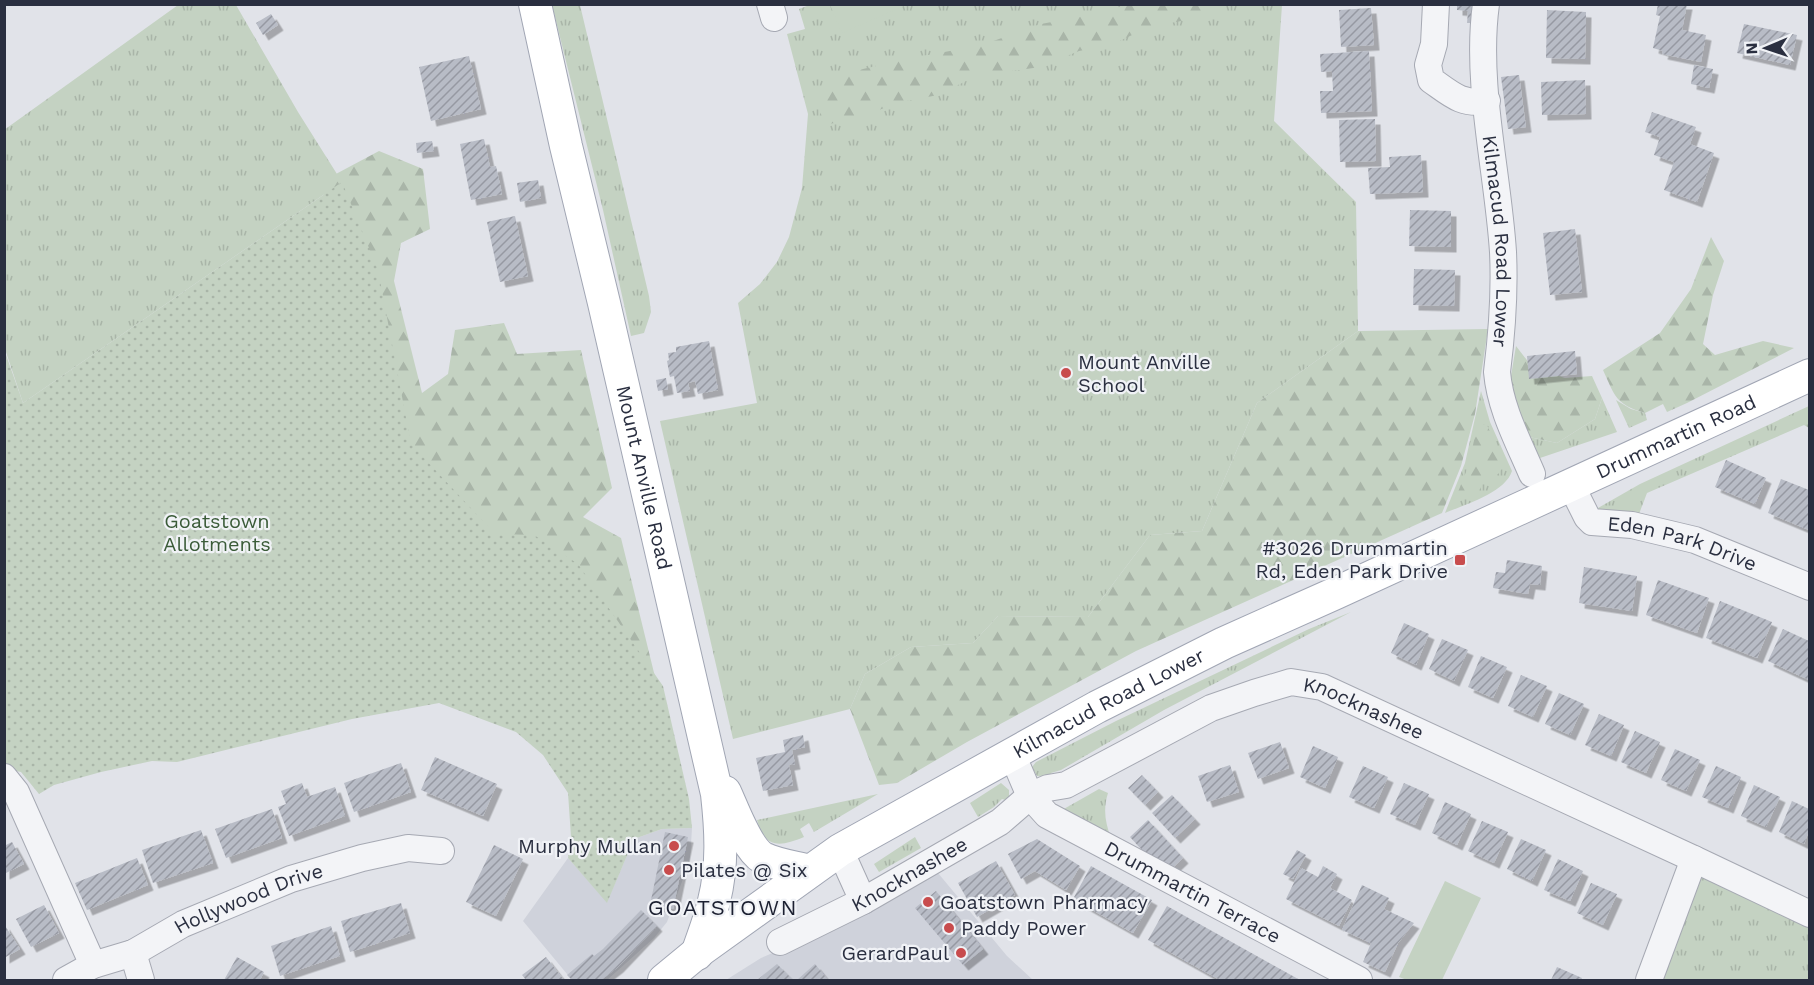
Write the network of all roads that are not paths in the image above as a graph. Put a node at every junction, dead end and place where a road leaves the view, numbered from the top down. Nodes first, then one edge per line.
1 (535, 4) edge
2 (1436, 4) edge
3 (1486, 4) edge
4 (1487, 100) junction
5 (1809, 375) edge
6 (1571, 485) junction
7 (1538, 486) junction
8 (1809, 587) edge
9 (1011, 754) junction
10 (711, 765) junction
11 (4, 777) edge
12 (1030, 796) junction
13 (441, 850) dead end
14 (840, 850) junction
15 (1694, 859) junction
16 (810, 871) junction
17 (862, 901) junction
18 (1809, 915) edge
19 (780, 942) dead end
20 (133, 953) junction
21 (93, 965) junction
22 (694, 966) edge
23 (66, 981) edge
24 (141, 981) edge
25 (664, 981) edge
26 (1359, 981) edge
27 (1649, 981) edge

1 - 10 main road, Mount Anville Road
2 - 4 street
3 - 4 street, Kilmacud Road Lower
4 - 7 street, Kilmacud Road Lower
5 - 6 main road, Drummartin Road
6 - 7 main road, Drummartin Road
6 - 8 street, Eden Park Drive
7 - 9 main road, Kilmacud Road Lower
9 - 12 street
9 - 14 main road, Kilmacud Road Lower
10 - 16 main road
10 - 22 main road, Mount Anville Road
11 - 21 street
12 - 15 street, Knocknashee
12 - 17 street, Knocknashee
12 - 26 street, Drummartin Terrace
13 - 20 street, Hollywood Drive
14 - 16 main road, Kilmacud Road Lower
14 - 17 street
15 - 18 street, Knocknashee
15 - 27 street
16 - 22 main road, Kilmacud Road Lower
17 - 19 street, Knocknashee
20 - 21 street, Hollywood Drive
20 - 24 street
21 - 23 street, Hollywood Drive
22 - 25 main road, Kilmacud Road Lower

